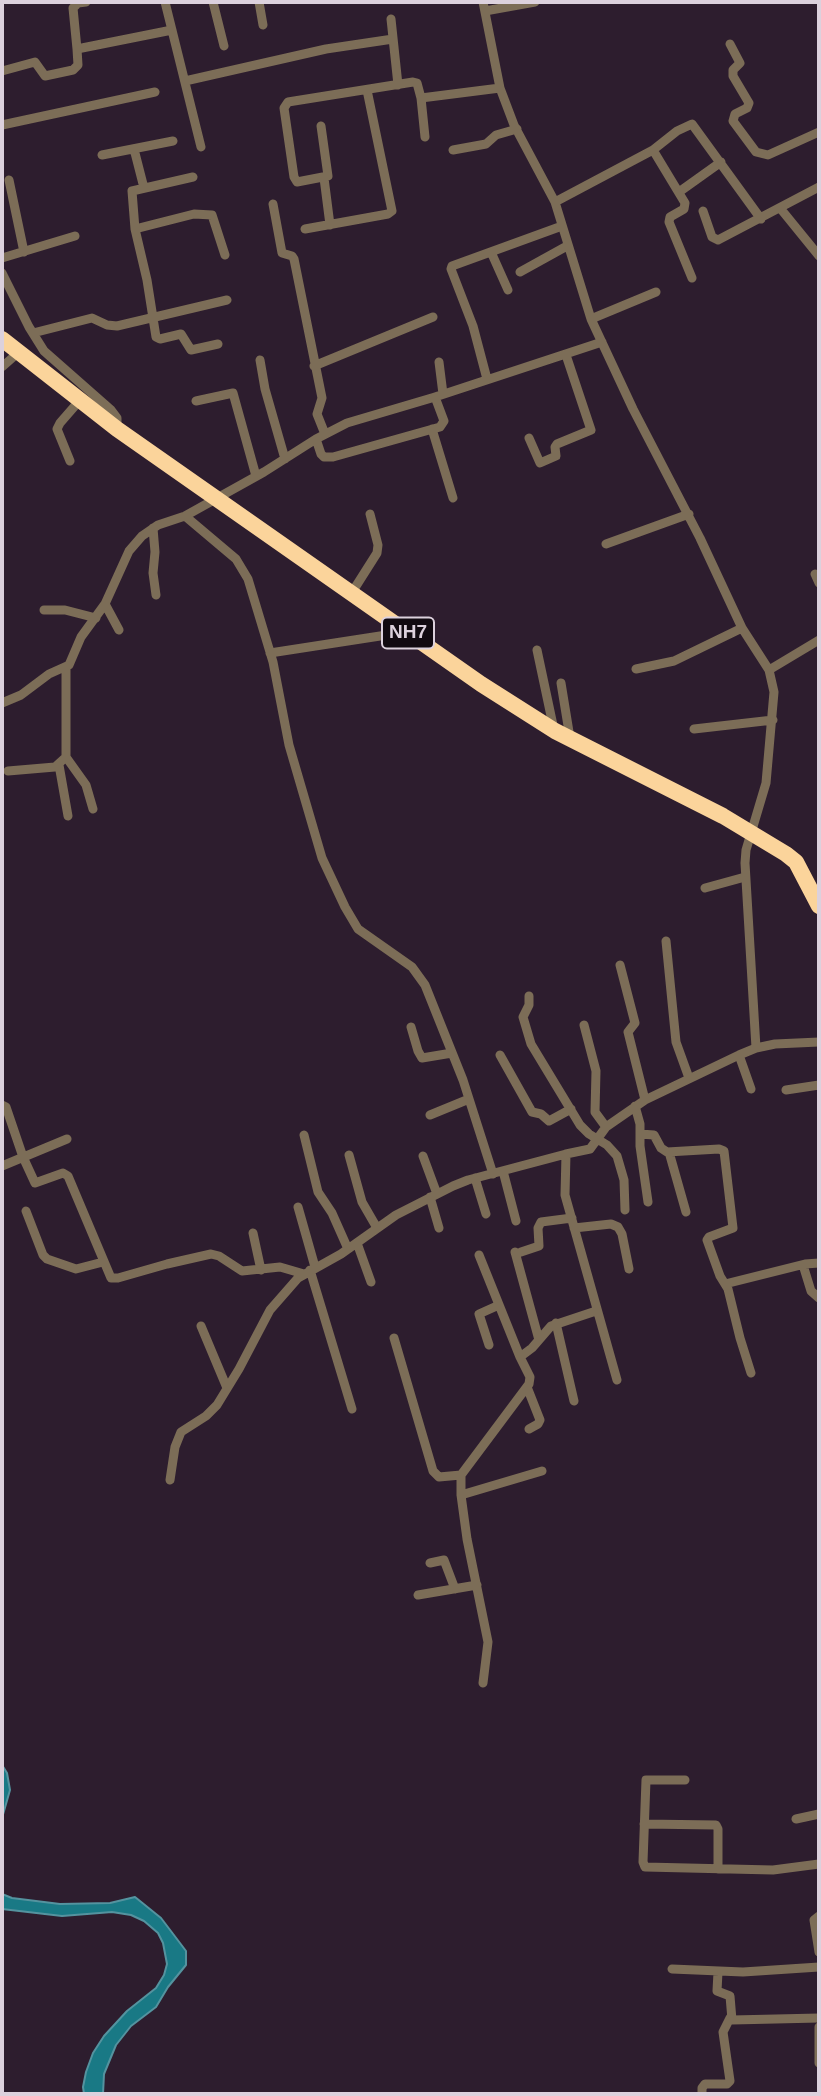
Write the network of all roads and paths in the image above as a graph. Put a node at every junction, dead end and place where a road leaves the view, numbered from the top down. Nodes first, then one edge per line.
1 (86, 2) edge
2 (165, 2) edge
3 (213, 2) edge
4 (259, 2) edge
5 (535, 2) edge
6 (484, 6) edge
7 (390, 19) dead end
8 (263, 25) dead end
9 (172, 30) junction
10 (393, 39) junction
11 (730, 44) dead end
12 (225, 46) dead end
13 (77, 49) junction
14 (2, 71) edge
15 (185, 81) junction
16 (398, 85) junction
17 (500, 88) junction
18 (367, 90) junction
19 (155, 92) dead end
20 (421, 98) junction
21 (2, 125) edge
22 (321, 126) dead end
23 (517, 129) junction
24 (819, 132) edge
25 (425, 137) dead end
26 (173, 141) dead end
27 (201, 147) dead end
28 (134, 149) junction
29 (453, 150) dead end
30 (653, 150) junction
31 (102, 155) dead end
32 (721, 162) junction
33 (193, 177) dead end
34 (324, 178) junction
35 (9, 180) dead end
36 (819, 187) edge
37 (144, 188) junction
38 (679, 192) junction
39 (555, 202) junction
40 (273, 204) dead end
41 (780, 208) junction
42 (703, 211) dead end
43 (761, 219) junction
44 (330, 225) junction
45 (562, 226) junction
46 (135, 229) junction
47 (305, 229) dead end
48 (75, 236) dead end
49 (568, 246) junction
50 (24, 252) junction
51 (491, 252) junction
52 (225, 254) dead end
53 (819, 256) edge
54 (2, 258) edge
55 (520, 272) dead end
56 (2, 273) edge
57 (692, 278) dead end
58 (508, 290) dead end
59 (656, 292) dead end
60 (227, 300) dead end
61 (433, 317) dead end
62 (152, 318) junction
63 (591, 319) junction
64 (33, 333) junction
65 (2, 339) edge
66 (602, 342) junction
67 (218, 344) dead end
68 (19, 352) junction
69 (566, 355) junction
70 (260, 360) dead end
71 (439, 362) dead end
72 (314, 366) junction
73 (2, 367) edge
74 (487, 379) junction
75 (439, 396) junction
76 (80, 400) junction
77 (196, 401) dead end
78 (117, 429) junction
79 (432, 429) junction
80 (320, 436) junction
81 (529, 438) dead end
82 (285, 459) junction
83 (70, 461) dead end
84 (257, 476) junction
85 (214, 498) junction
86 (453, 498) dead end
87 (370, 514) dead end
88 (688, 514) junction
89 (185, 516) junction
90 (153, 528) junction
91 (606, 544) dead end
92 (351, 594) junction
93 (156, 595) dead end
94 (105, 604) junction
95 (44, 610) dead end
96 (96, 618) junction
97 (742, 628) junction
98 (119, 630) dead end
99 (398, 630) junction
100 (819, 640) edge
101 (537, 650) dead end
102 (270, 653) junction
103 (66, 667) junction
104 (636, 668) dead end
105 (769, 670) junction
106 (561, 683) dead end
107 (3, 698) edge
108 (773, 720) junction
109 (694, 729) dead end
110 (555, 731) junction
111 (571, 740) junction
112 (66, 757) junction
113 (59, 765) junction
114 (8, 771) dead end
115 (93, 809) dead end
116 (68, 816) dead end
117 (752, 832) junction
118 (745, 877) junction
119 (813, 882) edge
120 (705, 888) dead end
121 (819, 906) edge
122 (666, 941) dead end
123 (620, 965) dead end
124 (528, 996) dead end
125 (584, 1025) dead end
126 (411, 1027) dead end
127 (819, 1042) edge
128 (756, 1048) junction
129 (452, 1053) junction
130 (500, 1055) dead end
131 (739, 1055) junction
132 (689, 1078) junction
133 (819, 1086) edge
134 (751, 1089) dead end
135 (786, 1090) dead end
136 (469, 1099) junction
137 (645, 1100) junction
138 (2, 1105) edge
139 (635, 1106) junction
140 (571, 1109) junction
141 (430, 1115) dead end
142 (606, 1126) junction
143 (640, 1134) junction
144 (304, 1135) dead end
145 (67, 1139) dead end
146 (598, 1139) junction
147 (669, 1152) junction
148 (566, 1154) junction
149 (349, 1155) dead end
150 (423, 1156) dead end
151 (23, 1157) junction
152 (2, 1166) edge
153 (498, 1172) junction
154 (475, 1178) junction
155 (434, 1196) junction
156 (648, 1202) dead end
157 (298, 1207) dead end
158 (26, 1210) dead end
159 (625, 1210) dead end
160 (686, 1212) dead end
161 (486, 1214) dead end
162 (516, 1221) dead end
163 (573, 1223) junction
164 (377, 1228) junction
165 (439, 1228) dead end
166 (253, 1233) dead end
167 (358, 1243) junction
168 (348, 1249) junction
169 (479, 1255) dead end
170 (103, 1262) junction
171 (819, 1263) edge
172 (803, 1265) junction
173 (629, 1269) dead end
174 (261, 1270) junction
175 (310, 1270) junction
176 (371, 1282) dead end
177 (725, 1284) junction
178 (819, 1298) edge
179 (499, 1305) junction
180 (596, 1311) junction
181 (556, 1323) junction
182 (201, 1326) dead end
183 (394, 1338) dead end
184 (539, 1340) junction
185 (489, 1345) dead end
186 (520, 1357) junction
187 (751, 1373) dead end
188 (617, 1380) dead end
189 (527, 1387) junction
190 (228, 1388) junction
191 (575, 1401) dead end
192 (352, 1409) dead end
193 (529, 1429) dead end
194 (542, 1471) dead end
195 (461, 1475) junction
196 (170, 1480) dead end
197 (461, 1495) junction
198 (430, 1563) dead end
199 (477, 1585) junction
200 (455, 1589) junction
201 (418, 1595) dead end
202 (483, 1683) dead end
203 (685, 1780) dead end
204 (819, 1814) edge
205 (796, 1819) dead end
206 (644, 1824) junction
207 (819, 1864) edge
208 (718, 1869) junction
209 (819, 1916) edge
210 (819, 1952) edge
211 (819, 1967) edge
212 (672, 1969) dead end
213 (718, 1972) junction
214 (730, 2018) junction
215 (819, 2018) edge
216 (819, 2027) edge
217 (819, 2063) edge
218 (702, 2094) edge

1 - 13 street
2 - 9 street
3 - 12 street
4 - 8 street
5 - 6 street
6 - 17 street
7 - 10 street
9 - 13 street
9 - 15 street
10 - 15 street
10 - 16 street
11 - 24 street
13 - 14 street
15 - 27 street
16 - 18 street
16 - 20 street
17 - 20 street
17 - 23 street
18 - 34 street
18 - 44 street
19 - 21 street
20 - 25 street
22 - 34 street
23 - 29 street
23 - 39 street
26 - 28 street
28 - 31 street
28 - 37 street
30 - 32 street
30 - 38 street
30 - 39 street
32 - 38 street
32 - 43 street
33 - 37 street
34 - 44 street
35 - 50 street
36 - 41 street
37 - 46 street
38 - 57 street
39 - 45 street
40 - 72 street
41 - 43 street
41 - 53 street
42 - 43 street
44 - 47 street
45 - 49 street
45 - 51 street
46 - 52 street
46 - 62 street
48 - 50 street
49 - 55 street
49 - 63 street
50 - 54 street
51 - 58 street
51 - 74 street
56 - 64 street
59 - 63 street
60 - 62 street
61 - 72 street
62 - 64 street
62 - 67 street
63 - 66 street
64 - 78 street
65 - 68 highway, NH7
66 - 69 street
66 - 88 street
68 - 73 street
68 - 76 highway, NH7
69 - 74 street
69 - 81 street
70 - 82 street
71 - 75 street
72 - 80 street
74 - 75 street
75 - 79 street
75 - 80 street
76 - 78 highway, NH7
76 - 83 street
77 - 84 street
78 - 85 highway, NH7
79 - 80 street
79 - 86 street
80 - 82 street
82 - 84 street
84 - 85 street
85 - 89 street
85 - 92 highway, NH7
87 - 92 street
88 - 91 street
88 - 97 street
89 - 90 street
89 - 102 street
90 - 93 street
90 - 94 street
92 - 99 highway, NH7
94 - 96 street
94 - 98 street
95 - 96 street
96 - 103 street
97 - 104 street
97 - 105 street
99 - 102 street
99 - 110 highway, NH7
100 - 105 street
101 - 110 street
102 - 129 street
103 - 107 street
103 - 112 street
105 - 108 street
106 - 111 street
108 - 109 street
108 - 117 street
110 - 111 highway, NH7
111 - 117 highway, NH7
112 - 113 street
112 - 115 street
113 - 114 street
113 - 116 street
117 - 118 street
117 - 119 highway, NH7
118 - 120 street
118 - 128 street
119 - 121 highway, NH7
122 - 132 street
123 - 137 street
124 - 140 street
125 - 142 street
126 - 129 street
127 - 128 street
128 - 131 street
129 - 136 street
130 - 140 street
131 - 132 street
131 - 134 street
132 - 137 street
133 - 135 street
136 - 141 street
136 - 153 street
137 - 139 street
138 - 151 street
139 - 142 street
139 - 143 street
140 - 146 street
142 - 146 street
143 - 147 street
143 - 156 street
144 - 168 street
145 - 151 street
146 - 148 street
146 - 159 street
147 - 160 street
147 - 177 street
148 - 153 street
148 - 163 street
149 - 164 street
150 - 155 street
151 - 152 street
151 - 170 street
153 - 154 street
153 - 162 street
154 - 155 street
154 - 161 street
155 - 164 street
155 - 165 street
157 - 175 street
158 - 170 street
163 - 173 street
163 - 180 street
163 - 184 street
164 - 167 street
166 - 174 street
167 - 168 street
167 - 176 street
168 - 175 street
169 - 179 street
170 - 174 street
171 - 172 street
172 - 177 street
172 - 178 street
174 - 175 street
175 - 190 street
175 - 192 street
177 - 187 street
179 - 185 street
179 - 186 street
180 - 181 street
180 - 188 street
181 - 184 street
181 - 191 street
182 - 190 street
183 - 195 street
184 - 186 street
186 - 189 street
189 - 193 street
189 - 195 street
190 - 196 street
194 - 197 street
195 - 197 street
197 - 199 street
198 - 200 street
199 - 200 street
199 - 202 street
200 - 201 street
203 - 206 street
204 - 205 street
206 - 208 street
206 - 208 street
207 - 208 street
209 - 210 street
211 - 213 street
212 - 213 street
213 - 214 street
214 - 215 street
214 - 218 street
216 - 217 street

